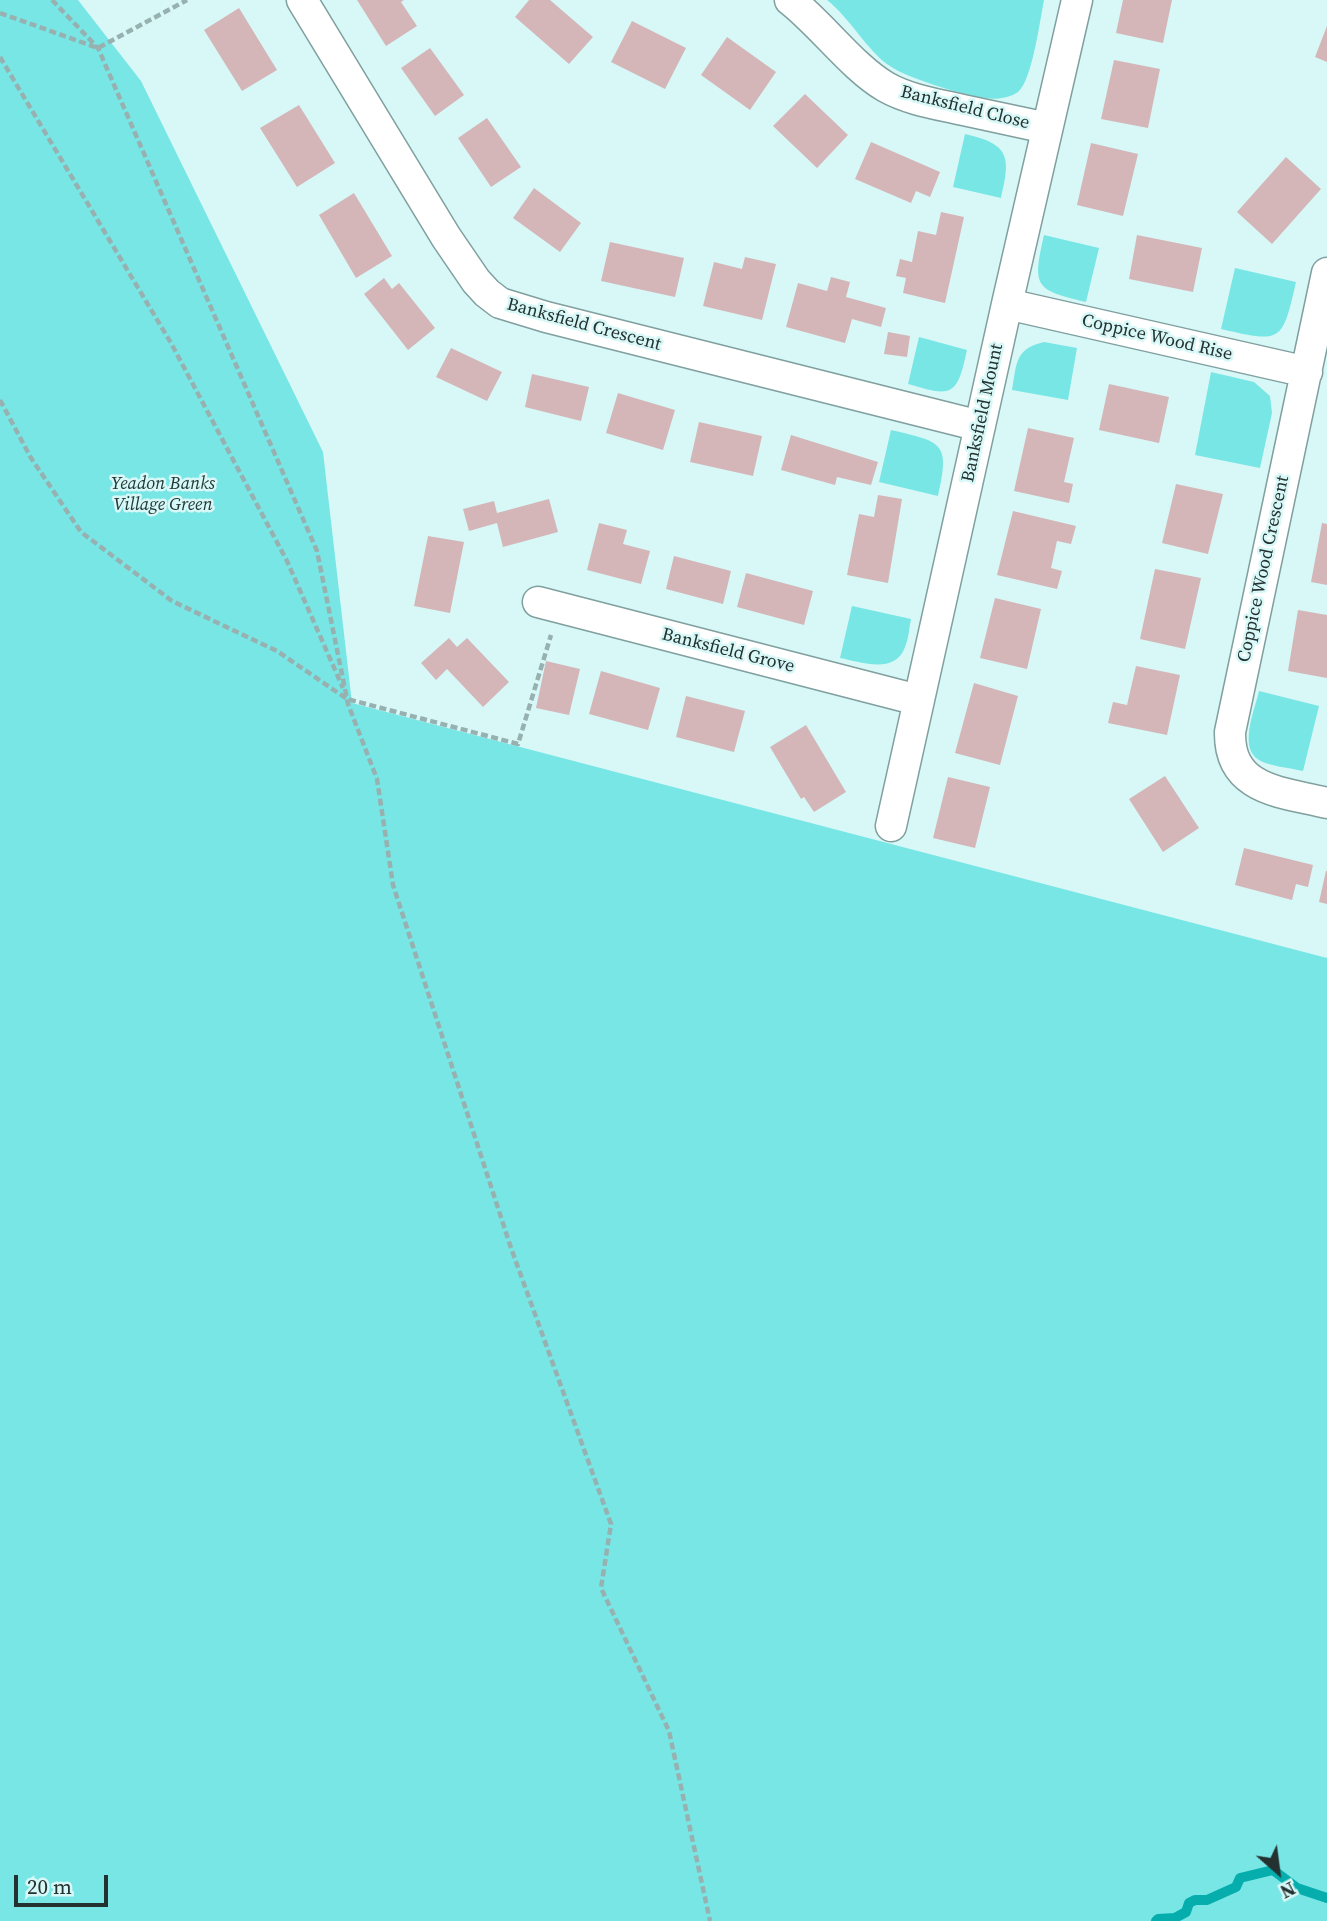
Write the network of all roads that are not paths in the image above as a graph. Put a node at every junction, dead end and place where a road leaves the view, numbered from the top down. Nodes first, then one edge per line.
1 (302, 0) edge
2 (790, 0) edge
3 (1077, 0) edge
4 (1047, 128) junction
5 (1327, 274) edge
6 (1007, 304) junction
7 (1307, 372) junction
8 (980, 426) junction
9 (549, 605) road end
10 (918, 699) junction
11 (1327, 803) edge
12 (891, 826) dead end

1 - 8 street, Banksfield Crescent
2 - 4 street, Banksfield Close
3 - 4 street, Banksfield Mount
4 - 6 street, Banksfield Mount
5 - 7 street, Coppice Wood Crescent
6 - 7 street, Coppice Wood Rise
6 - 8 street, Banksfield Mount
7 - 11 street, Coppice Wood Crescent
8 - 10 street, Banksfield Mount
9 - 10 street, Banksfield Grove
10 - 12 street, Banksfield Mount

